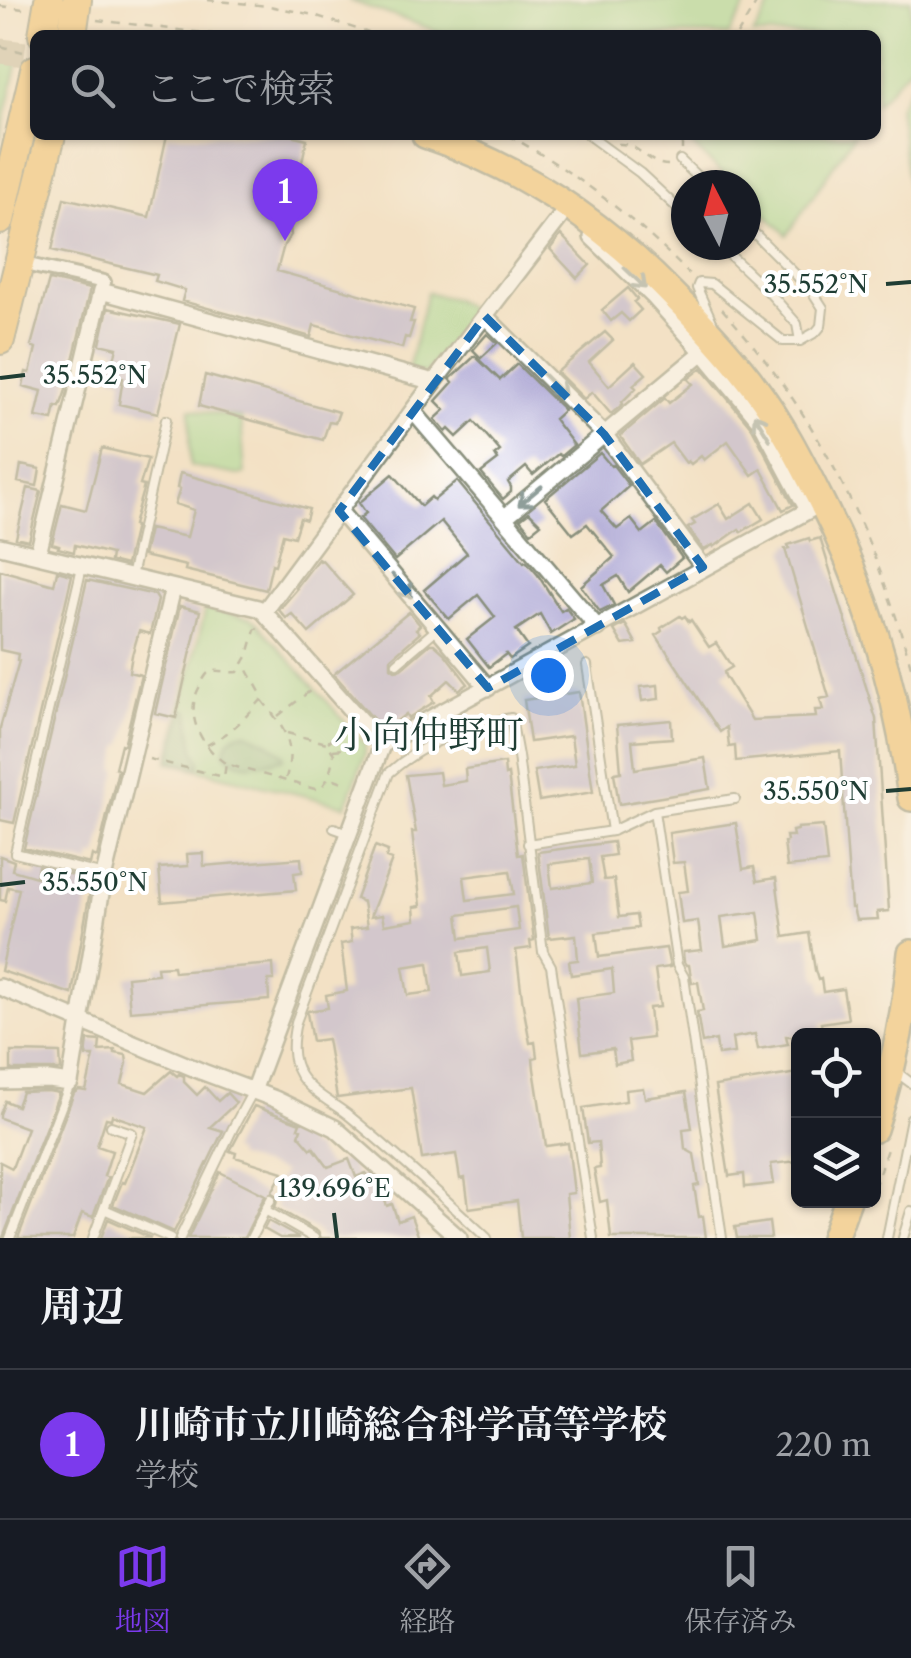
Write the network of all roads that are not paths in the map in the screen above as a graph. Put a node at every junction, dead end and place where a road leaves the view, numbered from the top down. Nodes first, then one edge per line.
1 (30, 90) edge
2 (50, 140) edge
3 (440, 140) edge
4 (596, 140) edge
5 (680, 160) road end
6 (690, 170) edge
7 (671, 202) edge
8 (568, 207) junction
9 (0, 220) edge
10 (761, 240) edge
11 (735, 260) edge
12 (20, 263) junction
13 (101, 292) junction
14 (484, 316) junction
15 (0, 340) edge
16 (800, 342) junction
17 (710, 346) junction
18 (434, 382) junction
19 (413, 411) junction
20 (166, 420) dead end
21 (604, 434) junction
22 (815, 507) junction
23 (339, 511) junction
24 (504, 518) junction
25 (0, 546) edge
26 (38, 554) junction
27 (82, 566) junction
28 (703, 567) junction
29 (131, 578) junction
30 (173, 588) junction
31 (263, 618) junction
32 (438, 628) junction
33 (598, 628) junction
34 (397, 663) dead end
35 (587, 665) dead end
36 (488, 688) junction
37 (382, 745) junction
38 (911, 798) edge
39 (735, 799) dead end
40 (654, 811) junction
41 (334, 828) dead end
42 (612, 831) junction
43 (351, 834) junction
44 (528, 844) junction
45 (104, 876) junction
46 (911, 953) edge
47 (0, 987) edge
48 (80, 1021) junction
49 (901, 1076) edge
50 (0, 1081) edge
51 (70, 1082) junction
52 (254, 1091) junction
53 (880, 1118) edge
54 (911, 1118) edge
55 (111, 1126) dead end
56 (271, 1200) dead end
57 (845, 1208) edge
58 (104, 1209) junction
59 (265, 1210) junction
60 (911, 1211) edge
61 (10, 1238) edge
62 (93, 1238) edge
63 (170, 1238) edge
64 (180, 1238) edge
65 (252, 1238) edge
66 (314, 1238) edge
67 (459, 1238) edge
68 (486, 1238) edge
69 (593, 1238) edge
70 (722, 1238) edge
71 (834, 1238) edge
72 (887, 1238) edge
73 (902, 1238) edge

1 - 9 highway
2 - 12 highway
3 - 8 main road
4 - 7 lane
5 - 6 lane
8 - 14 street
8 - 17 main road
10 - 16 lane
11 - 16 lane
12 - 13 street
12 - 15 highway
13 - 18 street
13 - 26 street
14 - 18 street
14 -> 21 street
16 - 17 lane
17 - 21 street
17 - 22 main road
18 - 19 street
19 - 23 street
19 - 24 street
20 - 29 lane
21 -> 24 street
21 - 28 street
22 - 28 street
22 - 38 main road
23 - 31 street
23 -> 32 street
24 - 33 street
25 - 26 street
26 - 27 street
27 - 29 street
27 - 45 lane
28 - 33 street
29 - 30 street
30 - 31 street
30 - 45 street
31 - 37 street
32 - 34 lane
32 - 36 street
33 - 36 street
35 - 42 lane
36 - 37 street
37 - 43 street
39 - 40 lane
40 - 42 lane
40 - 70 lane
41 - 43 lane
42 - 44 lane
43 - 52 street
44 - 68 lane
44 - 69 lane
45 - 48 street
46 - 49 main road
47 - 48 street
48 - 51 street
48 - 52 street
49 - 53 main road
50 - 51 street
51 - 61 lane
52 - 64 lane
52 - 67 street
54 - 72 lane
55 - 58 lane
56 - 59 lane
57 - 71 main road
58 - 62 lane
58 - 63 lane
59 - 65 lane
59 - 66 lane
60 - 73 lane

